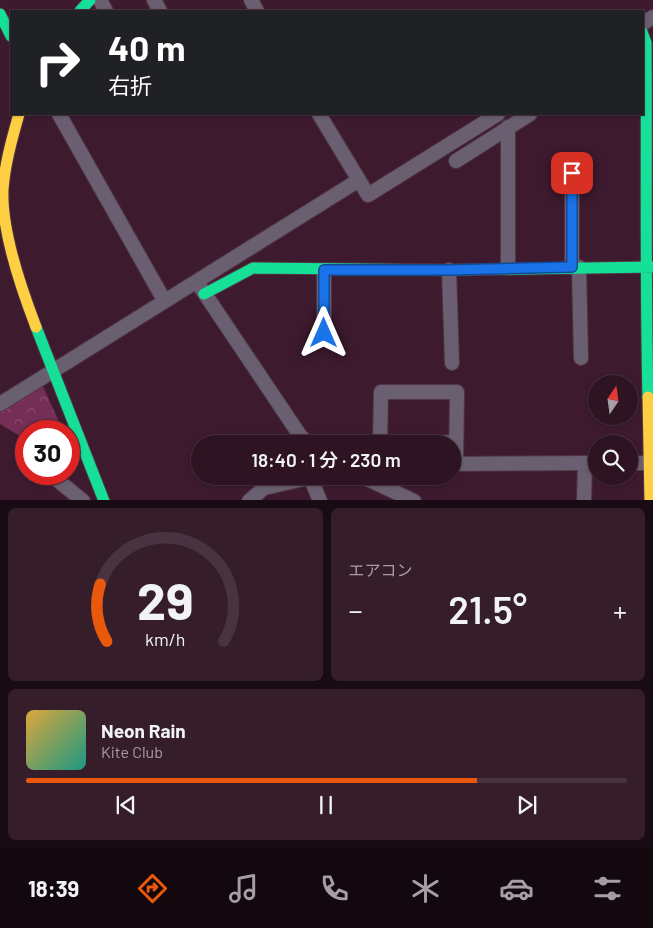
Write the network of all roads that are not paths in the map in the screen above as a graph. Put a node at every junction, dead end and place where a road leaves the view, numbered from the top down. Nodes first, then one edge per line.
1 (90, 0) edge
2 (81, 10) edge
3 (0, 14) edge
4 (10, 34) edge
5 (644, 38) edge
6 (649, 65) edge
7 (18, 115) edge
8 (59, 115) edge
9 (320, 115) edge
10 (496, 115) edge
11 (528, 115) edge
12 (508, 128) junction
13 (456, 161) dead end
14 (572, 173) dead end
15 (359, 180) junction
16 (575, 267) junction
17 (649, 267) edge
18 (508, 268) junction
19 (324, 270) junction
20 (449, 270) junction
21 (197, 282) junction
22 (204, 294) junction
23 (164, 300) junction
24 (324, 333) dead end
25 (581, 358) dead end
26 (452, 363) dead end
27 (52, 370) junction
28 (650, 394) edge
29 (0, 404) edge
30 (299, 435) edge
31 (380, 435) edge
32 (456, 435) edge
33 (588, 463) edge
34 (638, 463) edge
35 (651, 463) edge
36 (461, 464) edge
37 (588, 475) edge
38 (64, 485) edge
39 (276, 485) edge
40 (316, 485) edge
41 (381, 485) edge
42 (83, 500) edge
43 (104, 500) edge
44 (249, 500) edge
45 (320, 500) edge
46 (414, 500) edge
47 (584, 500) edge
48 (650, 500) edge

1 - 2 street
3 - 4 street
5 - 6 street
6 - 17 street
7 - 27 street
8 - 23 street
9 - 15 street
10 - 15 street
11 - 12 street
12 - 13 street
12 - 18 street
14 - 16 street
15 - 21 street
16 - 17 street
16 - 18 street
16 - 25 street
17 - 28 street
18 - 20 street
19 - 20 street
19 - 22 street
19 - 24 street
20 - 26 street
21 - 22 street
21 - 23 street
22 - 30 street
23 - 27 street
27 - 29 street
27 - 43 street
28 - 35 street
31 - 32 street
33 - 36 street
34 - 35 street
35 - 48 street
37 - 47 street
38 - 42 street
39 - 44 street
40 - 45 street
41 - 46 street

